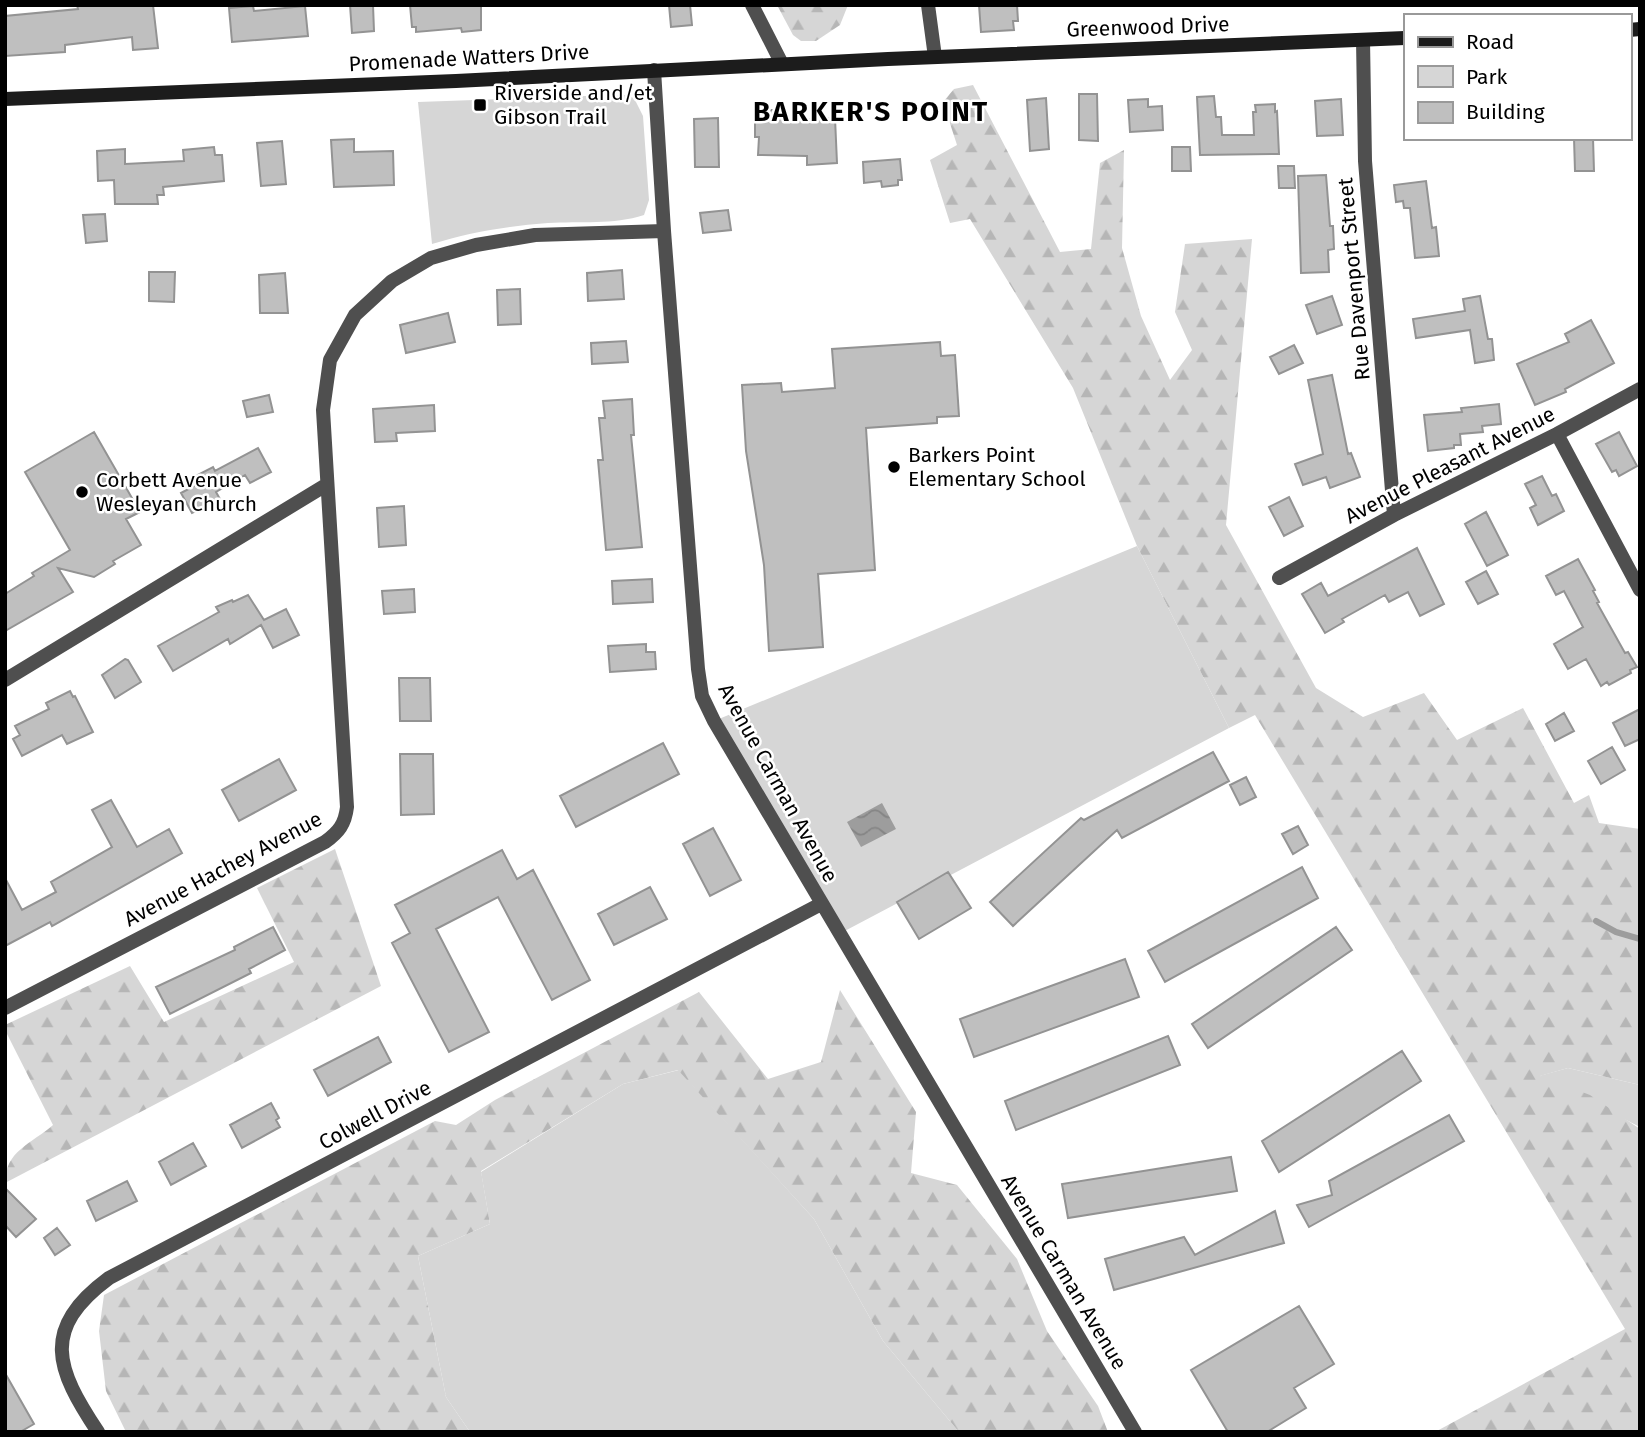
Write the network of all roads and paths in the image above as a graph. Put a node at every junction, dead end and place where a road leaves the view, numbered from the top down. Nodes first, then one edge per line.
1 (752, 5) edge
2 (928, 5) edge
3 (1404, 38) edge
4 (1363, 40) junction
5 (935, 57) junction
6 (782, 64) junction
7 (654, 71) junction
8 (5, 99) edge
9 (664, 231) junction
10 (1640, 390) edge
11 (1557, 434) junction
12 (326, 485) junction
13 (1394, 514) junction
14 (1279, 578) dead end
15 (1640, 590) edge
16 (5, 680) edge
17 (821, 904) junction
18 (5, 1008) edge
19 (98, 1432) edge
20 (1135, 1432) edge

1 - 6 street
2 - 5 street
3 - 4 main road, Greenwood Drive
4 - 5 main road, Greenwood Drive
4 - 13 street, Rue Davenport Street
5 - 6 main road, Promenade Watters Drive
6 - 7 main road, Promenade Watters Drive
7 - 8 main road, Promenade Watters Drive
7 - 9 street, Avenue Carman Avenue
9 - 12 street, Avenue Hachey Avenue
9 - 17 street, Avenue Carman Avenue
10 - 11 street, Avenue Pleasant Avenue
11 - 13 street, Avenue Pleasant Avenue
11 - 15 street
12 - 16 street
12 - 18 street, Avenue Hachey Avenue
13 - 14 street, Avenue Pleasant Avenue
17 - 19 street, Colwell Drive
17 - 20 street, Avenue Carman Avenue

